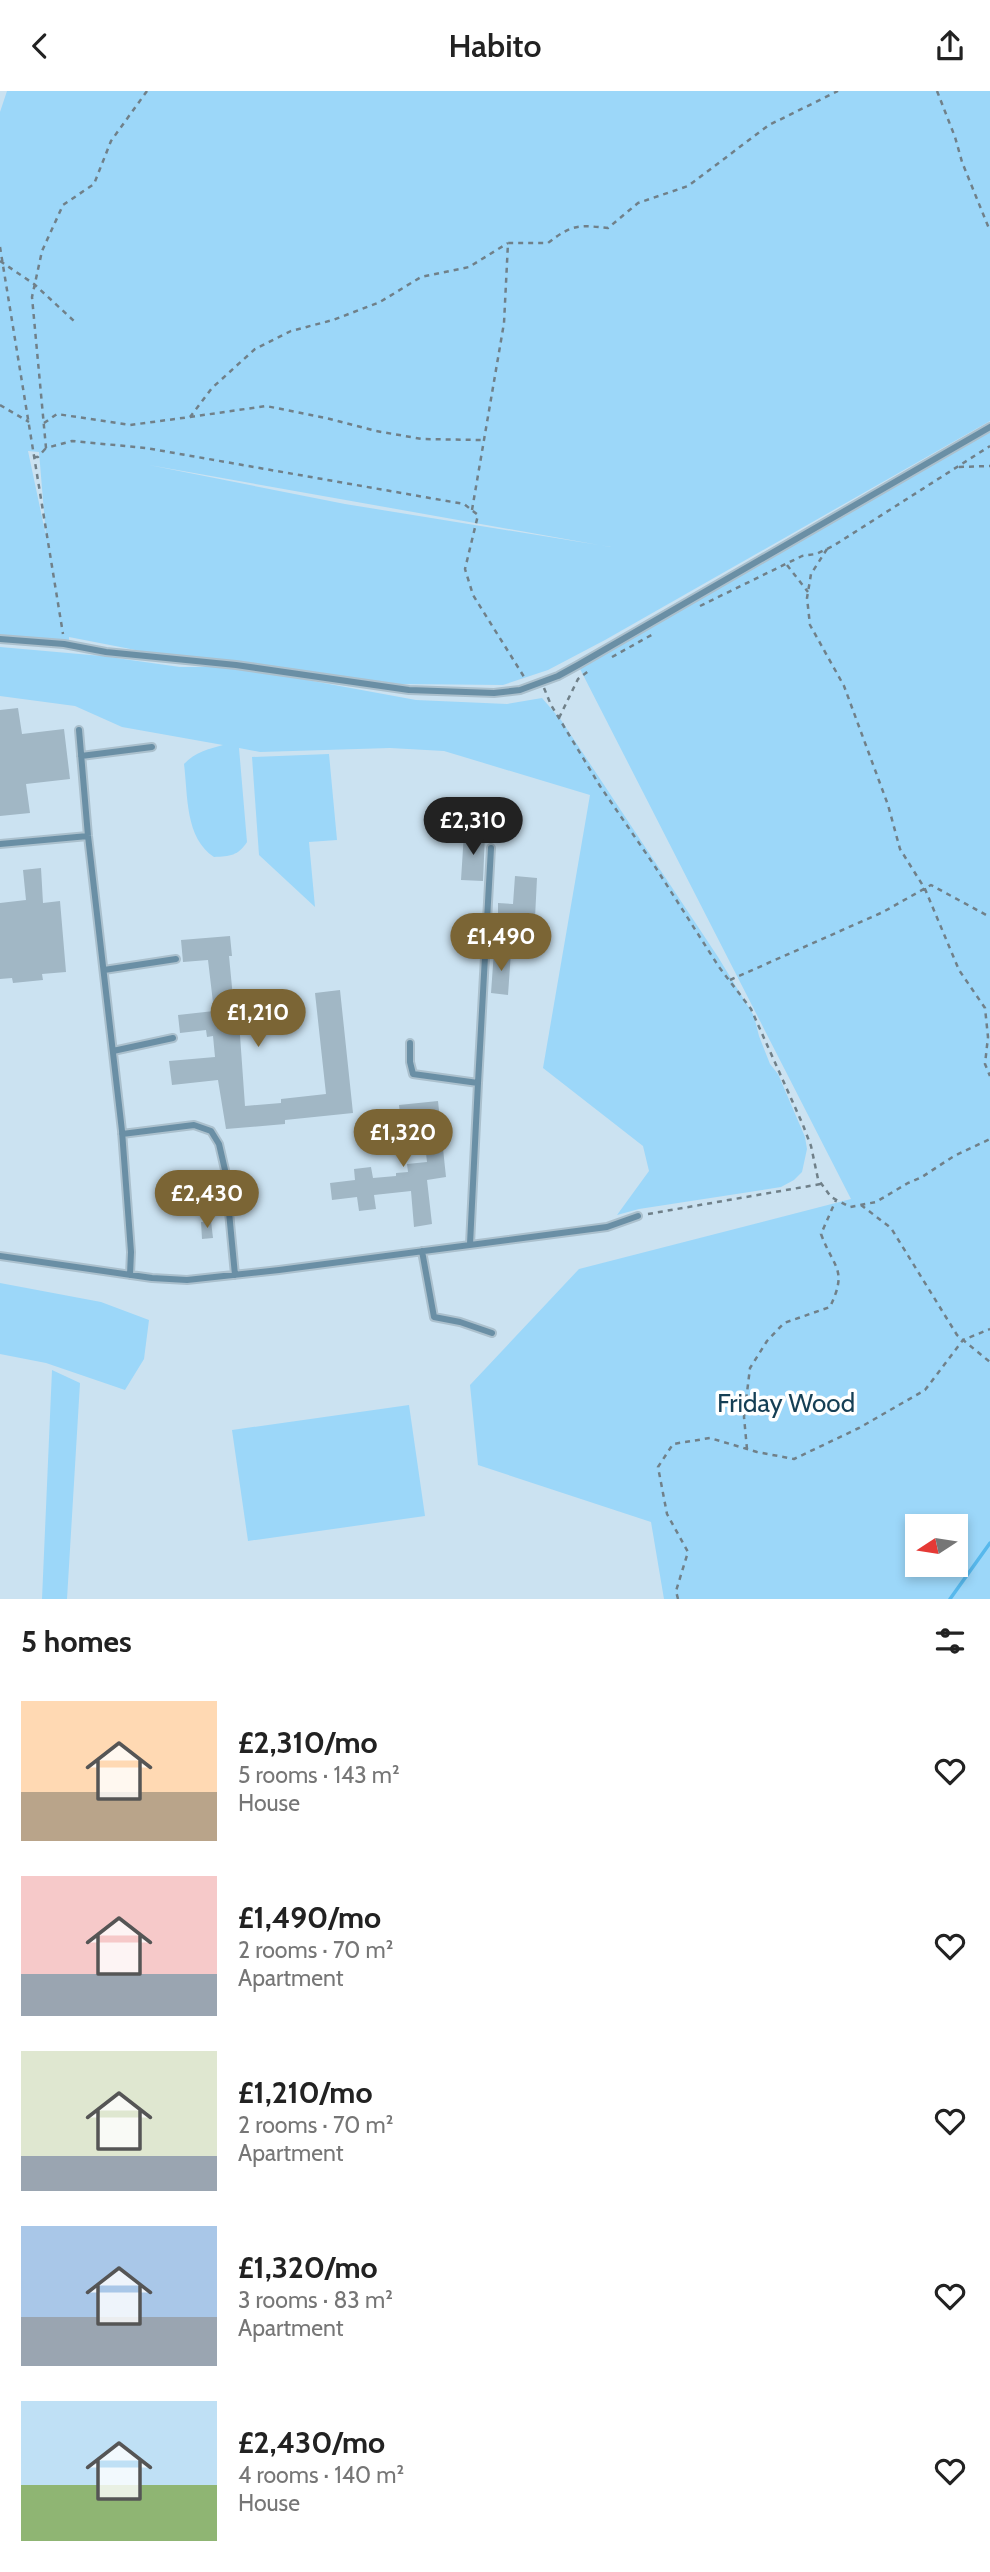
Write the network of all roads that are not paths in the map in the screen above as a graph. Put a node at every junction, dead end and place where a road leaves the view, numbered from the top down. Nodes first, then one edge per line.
1 (990, 427) edge
2 (0, 639) edge
3 (79, 730) dead end
4 (152, 747) dead end
5 (81, 756) junction
6 (88, 836) junction
7 (0, 844) edge
8 (491, 848) dead end
9 (176, 959) dead end
10 (104, 970) junction
11 (173, 1038) dead end
12 (410, 1043) dead end
13 (113, 1051) junction
14 (478, 1083) junction
15 (122, 1133) junction
16 (638, 1216) road end
17 (470, 1244) junction
18 (422, 1251) junction
19 (0, 1256) edge
20 (130, 1275) junction
21 (235, 1275) junction
22 (492, 1333) dead end

1 - 2 lane
3 - 5 lane
4 - 5 lane
5 - 6 lane
6 - 7 lane
6 - 10 lane
8 - 14 lane
9 - 10 lane
10 - 13 lane
11 - 13 lane
12 - 14 lane
13 - 15 lane
14 - 17 lane
15 - 20 lane
15 - 21 lane
16 - 17 lane
17 - 18 lane
18 - 21 lane
18 - 22 lane
19 - 20 lane
20 - 21 lane

